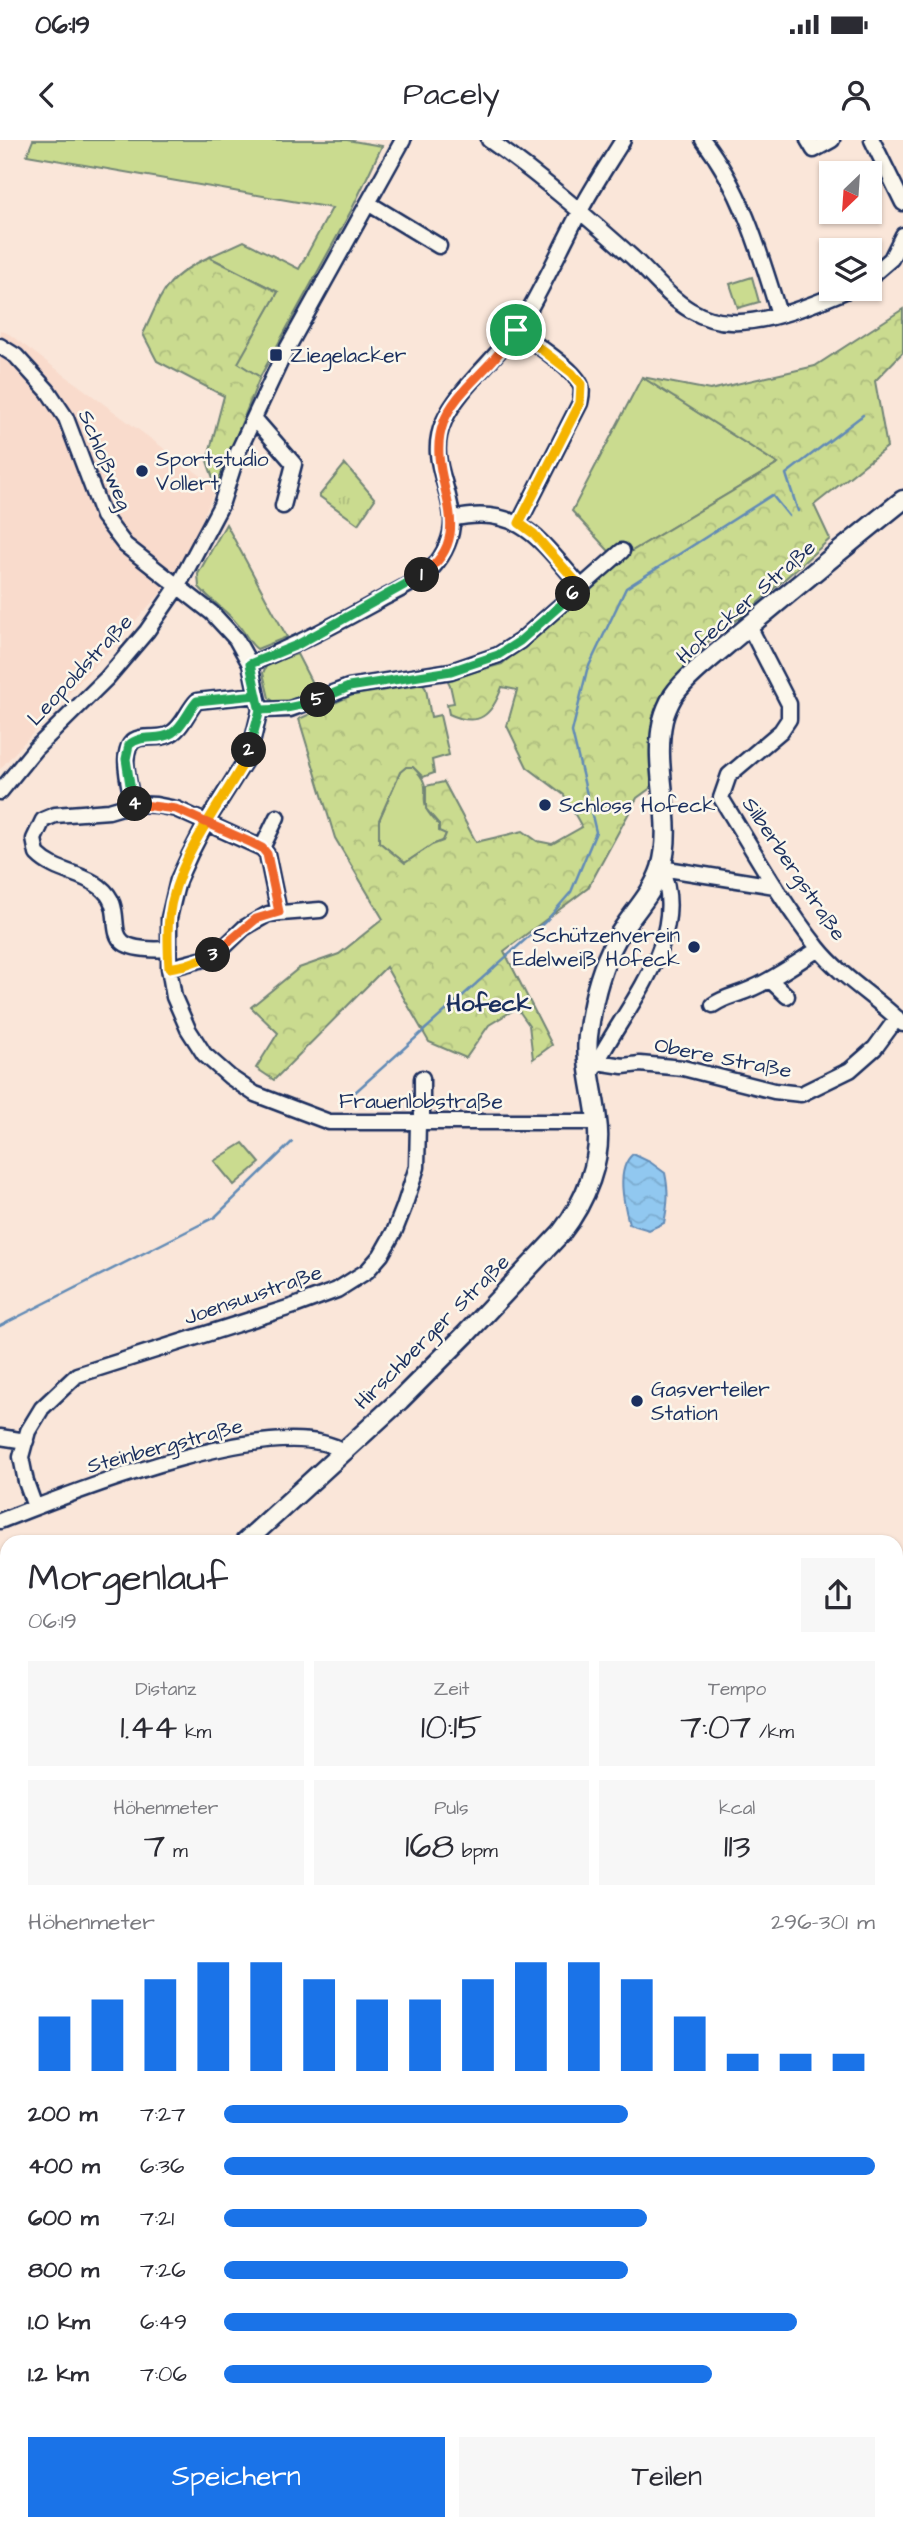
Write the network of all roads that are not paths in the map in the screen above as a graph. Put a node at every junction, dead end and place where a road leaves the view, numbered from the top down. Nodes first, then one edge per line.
1 (404, 140) edge
2 (489, 140) edge
3 (623, 140) edge
4 (703, 140) edge
5 (808, 140) edge
6 (832, 140) edge
7 (872, 140) edge
8 (368, 203) junction
9 (903, 203) edge
10 (580, 211) junction
11 (903, 235) edge
12 (439, 246) dead end
13 (882, 267) edge
14 (819, 300) edge
15 (779, 314) junction
16 (516, 330) junction
17 (0, 346) edge
18 (254, 418) junction
19 (903, 500) edge
20 (283, 506) dead end
21 (452, 519) junction
22 (519, 523) junction
23 (622, 551) dead end
24 (178, 586) junction
25 (581, 587) junction
26 (749, 626) junction
27 (250, 664) junction
28 (258, 703) junction
29 (0, 792) edge
30 (133, 804) junction
31 (277, 817) dead end
32 (206, 823) junction
33 (262, 848) junction
34 (661, 868) junction
35 (775, 886) junction
36 (320, 910) dead end
37 (279, 912) junction
38 (168, 949) junction
39 (819, 949) junction
40 (169, 968) junction
41 (770, 980) junction
42 (787, 996) dead end
43 (713, 1005) dead end
44 (900, 1021) edge
45 (593, 1070) junction
46 (422, 1078) dead end
47 (598, 1122) junction
48 (420, 1123) junction
49 (0, 1437) edge
50 (26, 1441) junction
51 (343, 1451) junction
52 (35, 1507) junction
53 (0, 1521) edge
54 (253, 1535) edge

1 - 8 street, Leopoldstraße
2 - 10 street
3 - 10 street
4 - 15 street
5 - 6 street
7 - 9 street
8 - 12 street
8 - 18 street, Leopoldstraße
10 - 15 street
10 - 16 street
11 - 13 street
14 - 15 street
16 - 21 street
16 - 22 street
17 - 24 street, Schloßweg
18 - 20 street
18 - 24 street, Leopoldstraße
19 - 26 main road, Hofecker Straße
21 - 22 street
21 - 27 street
22 - 25 street
23 - 25 street
24 - 27 street, Frauenlobstraße
24 - 29 street, Leopoldstraße
25 - 28 street
26 - 34 main road, Hofecker Straße
26 - 35 street, Silberbergstraße
27 - 28 street, Frauenlobstraße
28 - 30 street
28 - 32 street, Frauenlobstraße
30 - 32 street
30 - 38 street
31 - 33 street
32 - 33 street
32 - 38 street, Frauenlobstraße
33 - 37 street
34 - 35 street
34 - 45 main road, Hofecker Straße
34 - 45 street
35 - 39 street, Silberbergstraße
36 - 37 street
37 - 40 street
38 - 40 street, Frauenlobstraße
39 - 41 street
39 - 44 street, Silberbergstraße
40 - 48 street, Frauenlobstraße
41 - 42 street
41 - 43 street
44 - 45 street, Obere Straße
45 - 47 main road, Hofecker Straße
46 - 48 street, Joensuustraße
47 - 48 street, Frauenlobstraße
47 - 51 main road, Hirschberger Straße
48 - 50 street, Joensuustraße
49 - 50 street
50 - 52 street, Joensuustraße
51 - 52 street, Steinbergstraße
51 - 54 main road, Hirschberger Straße
52 - 53 street, Steinbergstraße

